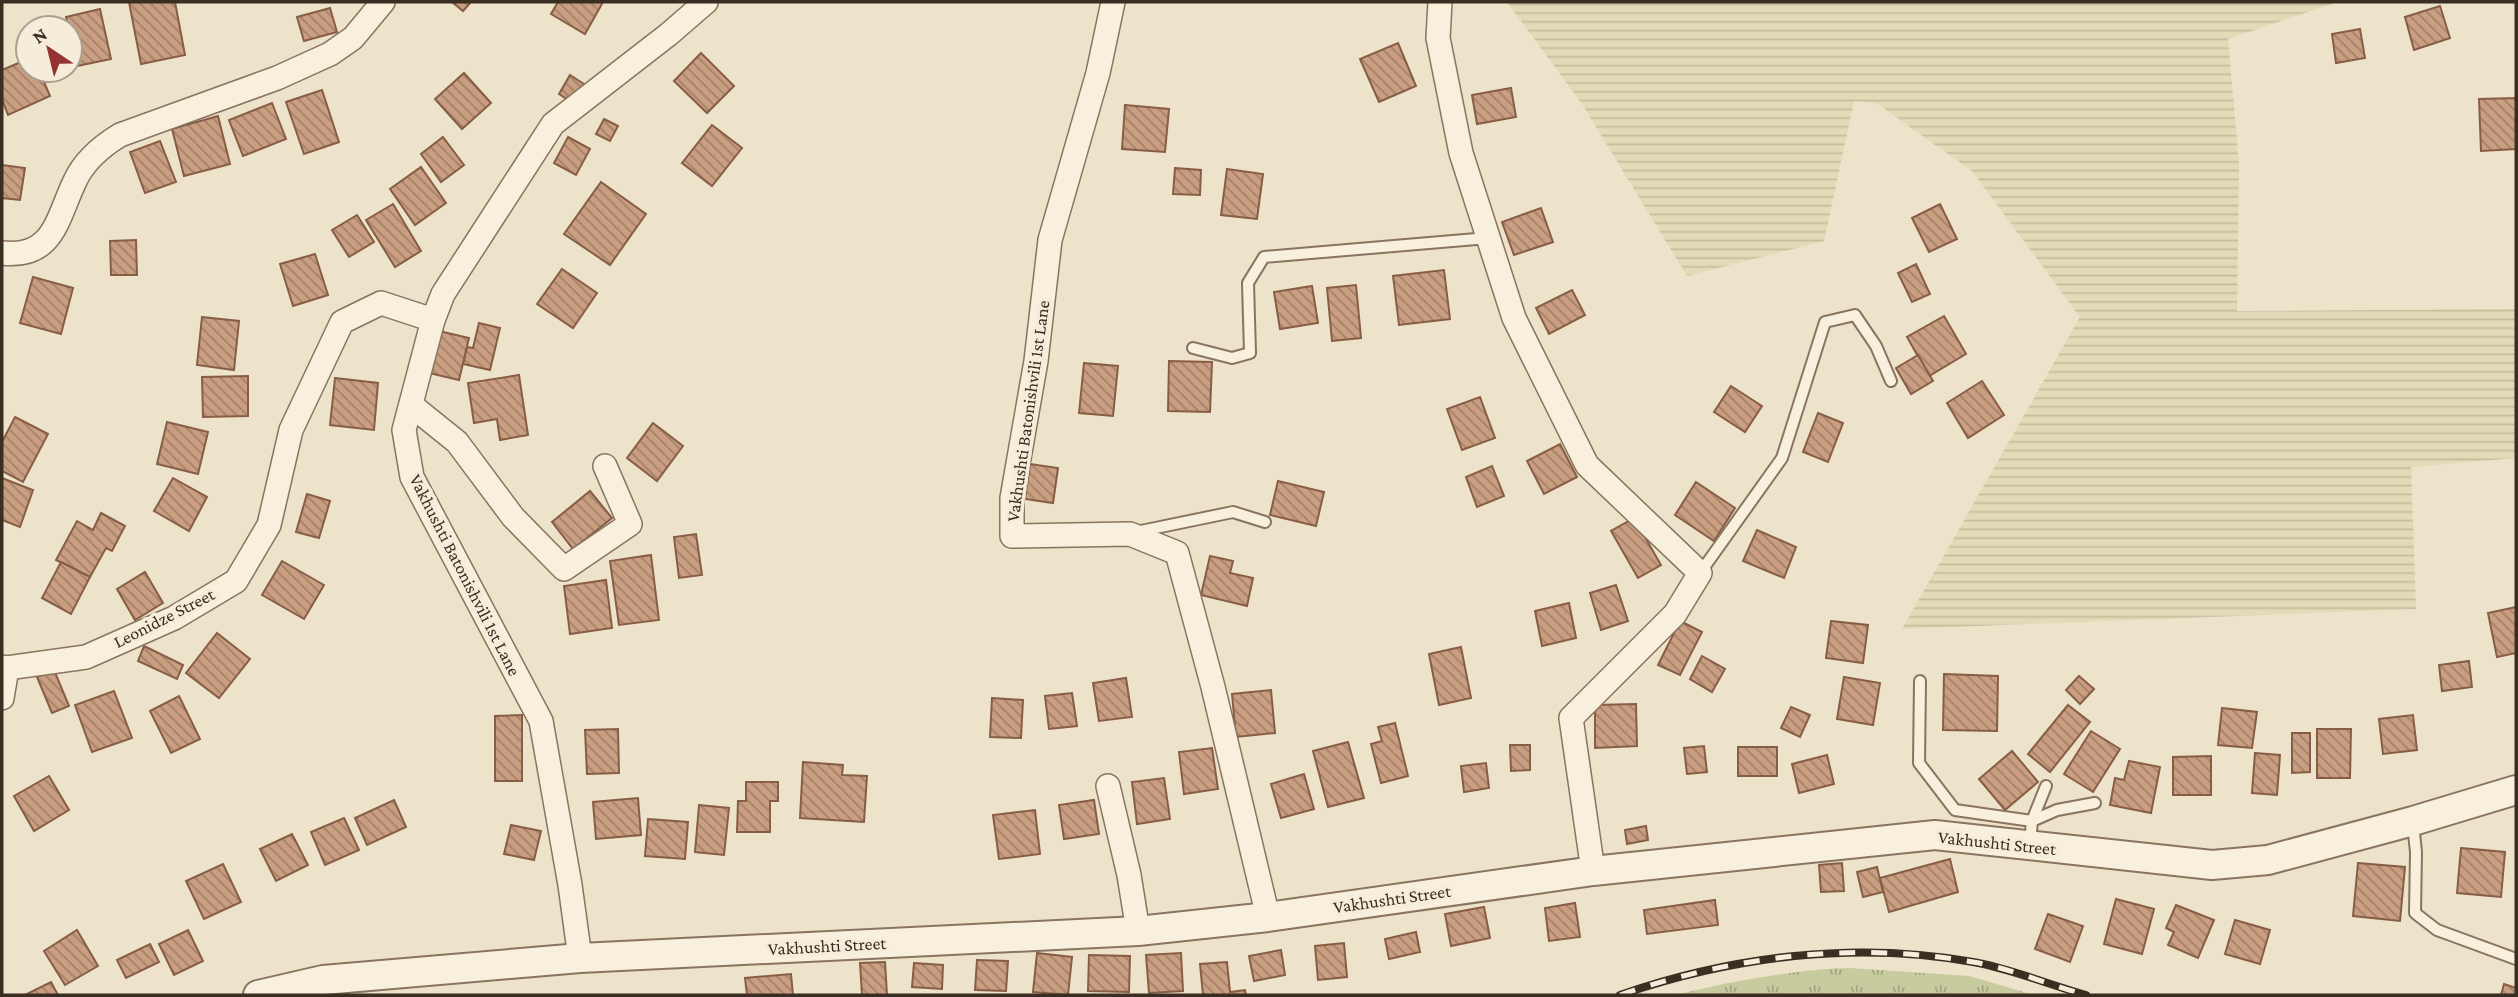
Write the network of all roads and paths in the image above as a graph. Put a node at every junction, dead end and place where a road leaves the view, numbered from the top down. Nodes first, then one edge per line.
1 (383, 2) edge
2 (706, 2) edge
3 (1113, 2) edge
4 (1440, 2) edge
5 (1488, 237) junction
6 (2, 253) edge
7 (433, 320) junction
8 (1193, 348) dead end
9 (1891, 381) dead end
10 (411, 405) junction
11 (604, 466) dead end
12 (1265, 522) dead end
13 (1130, 534) junction
14 (1700, 573) junction
15 (4, 668) edge
16 (1920, 681) dead end
17 (2, 698) edge
18 (1108, 786) dead end
19 (2046, 786) dead end
20 (2516, 789) edge
21 (2095, 803) dead end
22 (2413, 821) junction
23 (2031, 833) junction
24 (1593, 871) junction
25 (1268, 917) junction
26 (1138, 931) junction
27 (580, 958) junction
28 (2516, 959) edge
29 (258, 995) edge

1 - 6 street
2 - 7 street, Vakhushti Batonishvili 1st Lane
3 - 13 street, Vakhushti Batonishvili 1st Lane
4 - 5 street
5 - 8 lane
5 - 14 street
7 - 10 street, Vakhushti Batonishvili 1st Lane
7 - 15 street, Leonidze Street
9 - 14 lane
10 - 11 street
10 - 27 street, Vakhushti Batonishvili 1st Lane
12 - 13 lane
13 - 25 street, Vakhushti Batonishvili 1st Lane
14 - 24 street
15 - 17 street, Leonidze Street
16 - 23 lane
18 - 26 street
19 - 23 lane
20 - 22 street, Vakhushti Street
21 - 23 lane
22 - 23 street, Vakhushti Street
22 - 28 lane
23 - 24 street, Vakhushti Street
24 - 25 street, Vakhushti Street
25 - 26 street, Vakhushti Street
26 - 27 street, Vakhushti Street
27 - 29 street, Vakhushti Street

